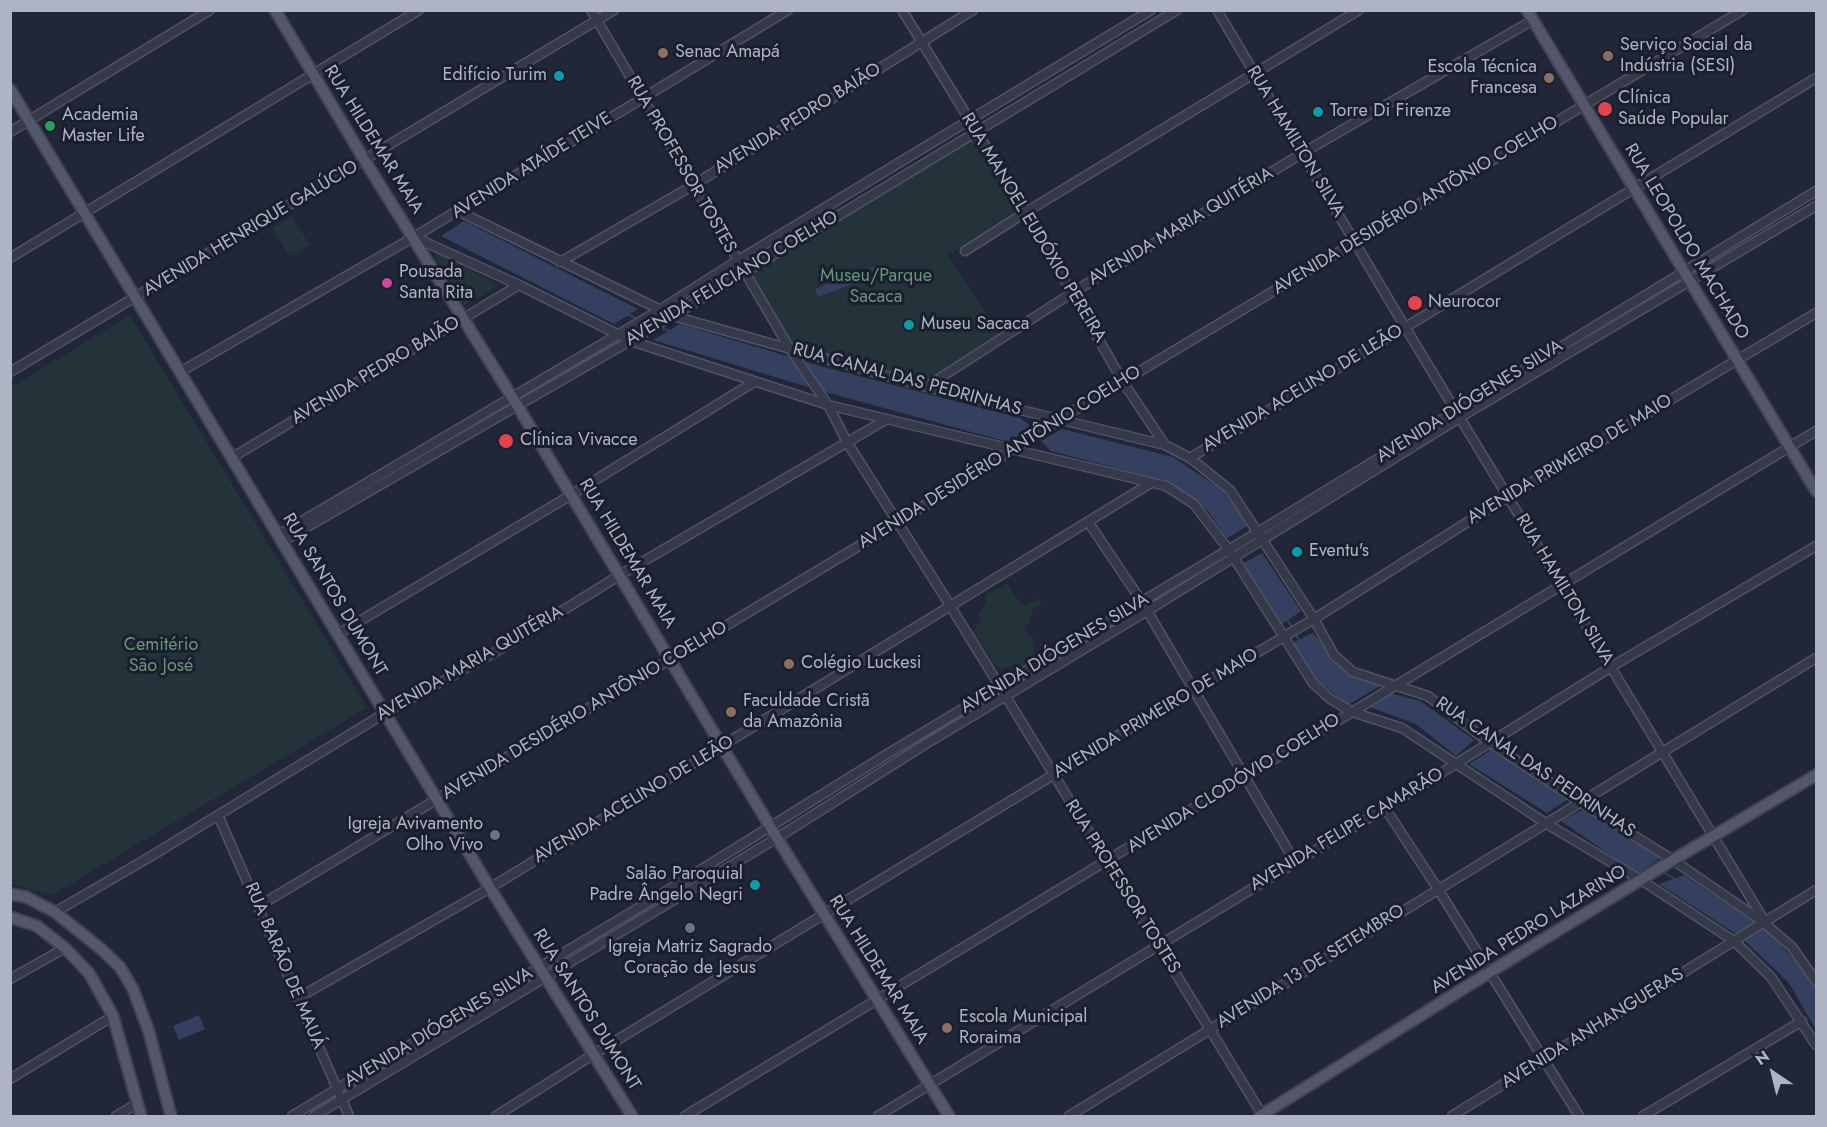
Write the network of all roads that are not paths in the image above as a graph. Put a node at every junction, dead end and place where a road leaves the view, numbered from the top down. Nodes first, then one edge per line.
1 (210, 10) edge
2 (275, 10) edge
3 (419, 10) edge
4 (591, 10) edge
5 (614, 10) edge
6 (788, 10) edge
7 (902, 10) edge
8 (973, 10) edge
9 (1151, 10) edge
10 (1177, 10) edge
11 (1217, 10) edge
12 (1359, 10) edge
13 (1743, 10) edge
14 (1530, 15) edge
15 (597, 21) junction
16 (920, 42) junction
17 (1089, 48) junction
18 (1096, 60) junction
19 (1254, 73) junction
20 (314, 75) junction
21 (1816, 78) edge
22 (10, 89) edge
23 (642, 98) junction
24 (1584, 106) junction
25 (29, 120) junction
26 (969, 120) junction
27 (975, 131) junction
28 (10, 132) edge
29 (1301, 154) junction
30 (905, 160) junction
31 (365, 161) junction
32 (912, 170) junction
33 (692, 186) junction
34 (1634, 188) junction
35 (1816, 191) edge
36 (1816, 206) edge
37 (458, 211) junction
38 (1026, 212) junction
39 (85, 213) junction
40 (414, 237) junction
41 (1355, 243) junction
42 (965, 251) dead end
43 (10, 258) edge
44 (737, 261) junction
45 (560, 262) junction
46 (1684, 271) junction
47 (744, 273) junction
48 (1690, 281) junction
49 (519, 285) junction
50 (1072, 293) junction
51 (135, 297) junction
52 (658, 311) junction
53 (1816, 312) edge
54 (464, 318) junction
55 (669, 319) junction
56 (1405, 327) junction
57 (617, 335) junction
58 (631, 341) junction
59 (792, 353) junction
60 (1738, 360) junction
61 (10, 372) edge
62 (180, 372) junction
63 (754, 381) junction
64 (1123, 382) junction
65 (926, 387) junction
66 (514, 401) junction
67 (828, 405) junction
68 (1458, 414) junction
69 (887, 419) junction
70 (1060, 419) junction
71 (1816, 431) edge
72 (847, 441) junction
73 (1165, 445) junction
74 (1790, 446) junction
75 (1014, 449) junction
76 (233, 457) junction
77 (1190, 458) junction
78 (1151, 483) junction
79 (1816, 491) edge
80 (571, 495) junction
81 (1508, 497) junction
82 (897, 523) junction
83 (1089, 523) junction
84 (281, 538) junction
85 (1257, 538) junction
86 (1816, 546) edge
87 (1234, 552) junction
88 (620, 575) junction
89 (1562, 585) junction
90 (1142, 602) junction
91 (951, 607) junction
92 (1147, 611) junction
93 (1310, 621) junction
94 (338, 634) junction
95 (1286, 636) junction
96 (1816, 658) edge
97 (671, 659) junction
98 (1611, 667) junction
99 (1395, 685) junction
100 (1193, 690) junction
101 (1002, 692) junction
102 (1354, 710) junction
103 (385, 713) junction
104 (1487, 745) junction
105 (722, 746) junction
106 (889, 753) junction
107 (1662, 753) junction
108 (1459, 762) junction
109 (896, 763) junction
110 (1816, 775) edge
111 (1053, 776) junction
112 (1245, 777) junction
113 (438, 800) junction
114 (1580, 802) junction
115 (1385, 808) junction
116 (218, 815) junction
117 (1551, 821) junction
118 (770, 826) junction
119 (1712, 836) junction
120 (777, 838) junction
121 (1673, 860) junction
122 (1107, 862) junction
123 (1295, 862) junction
124 (1641, 880) junction
125 (490, 888) junction
126 (1438, 889) junction
127 (1816, 890) edge
128 (10, 894) edge
129 (660, 895) junction
130 (665, 904) junction
131 (259, 906) junction
132 (55, 912) junction
133 (825, 915) junction
134 (10, 917) edge
135 (1763, 922) junction
136 (37, 926) junction
137 (1735, 940) junction
138 (1159, 945) junction
139 (65, 948) junction
140 (542, 972) junction
141 (1490, 972) junction
142 (10, 979) edge
143 (1816, 981) edge
144 (298, 998) junction
145 (878, 1000) junction
146 (463, 1013) junction
147 (113, 1016) junction
148 (1802, 1021) junction
149 (469, 1023) junction
150 (1210, 1030) junction
151 (1816, 1045) edge
152 (594, 1054) junction
153 (1544, 1060) junction
154 (10, 1079) edge
155 (930, 1085) junction
156 (337, 1089) junction
157 (342, 1100) junction
158 (138, 1103) junction
159 (116, 1116) edge
160 (141, 1116) edge
161 (171, 1116) edge
162 (292, 1116) edge
163 (314, 1116) edge
164 (349, 1116) edge
165 (496, 1116) edge
166 (632, 1116) edge
167 (685, 1116) edge
168 (878, 1116) edge
169 (949, 1116) edge
170 (1069, 1116) edge
171 (1262, 1116) edge
172 (1452, 1116) edge
173 (1579, 1116) edge
174 (1643, 1116) edge

1 - 25 street
2 - 20 main road, RUA HILDEMAR MAIA
3 - 20 street
4 - 15 street, RUA PROFESSOR TOSTES
5 - 15 street, AVENIDA HENRIQUE GALÚCIO
6 - 23 street, AVENIDA ATAÍDE TEIVE
7 - 16 street, RUA MANOEL EUDÓXIO PEREIRA
8 - 16 street, AVENIDA PEDRO BAIÃO
9 - 17 street, AVENIDA FELICIANO COELHO
10 - 18 street, AVENIDA FELICIANO COELHO
11 - 19 street, RUA HAMILTON SILVA
12 - 19 street
13 - 24 street, AVENIDA DESIDÉRIO ANTÔNIO COELHO
14 - 24 main road, RUA LEOPOLDO MACHADO
14 - 29 street, AVENIDA MARIA QUITÉRIA
15 - 23 street, RUA PROFESSOR TOSTES
15 - 31 street, AVENIDA HENRIQUE GALÚCIO
16 - 26 street, RUA MANOEL EUDÓXIO PEREIRA
16 - 33 street, AVENIDA PEDRO BAIÃO
17 - 18 street
17 - 26 street, AVENIDA FELICIANO COELHO
18 - 27 street, AVENIDA FELICIANO COELHO
19 - 29 street, RUA HAMILTON SILVA
19 - 38 street
20 - 31 main road, RUA HILDEMAR MAIA
20 - 39 street
21 - 34 street, AVENIDA ACELINO DE LEÃO
22 - 25 main road, RUA SANTOS DUMONT
23 - 33 street, RUA PROFESSOR TOSTES
23 - 37 street, AVENIDA ATAÍDE TEIVE
24 - 34 main road, RUA LEOPOLDO MACHADO
24 - 41 street, AVENIDA DESIDÉRIO ANTÔNIO COELHO
25 - 28 street
25 - 39 main road, RUA SANTOS DUMONT
26 - 27 street, RUA MANOEL EUDÓXIO PEREIRA
26 - 30 street, AVENIDA FELICIANO COELHO
27 - 32 street, AVENIDA FELICIANO COELHO
27 - 38 street, RUA MANOEL EUDÓXIO PEREIRA
29 - 41 street, RUA HAMILTON SILVA
29 - 50 street, AVENIDA MARIA QUITÉRIA
30 - 32 street
30 - 44 street, AVENIDA FELICIANO COELHO
31 - 40 main road, RUA HILDEMAR MAIA
31 - 51 street, AVENIDA HENRIQUE GALÚCIO
32 - 47 street, AVENIDA FELICIANO COELHO
33 - 44 street, RUA PROFESSOR TOSTES
33 - 45 street, AVENIDA PEDRO BAIÃO
34 - 46 main road, RUA LEOPOLDO MACHADO
34 - 56 street, AVENIDA ACELINO DE LEÃO
35 - 46 street, AVENIDA DIÓGENES SILVA
36 - 48 street, AVENIDA DIÓGENES SILVA
37 - 40 street, AVENIDA ATAÍDE TEIVE
37 - 45 street, RUA CANAL DAS PEDRINHAS
38 - 42 street
38 - 50 street, RUA MANOEL EUDÓXIO PEREIRA
39 - 43 street
39 - 51 main road, RUA SANTOS DUMONT
40 - 49 street, RUA CANAL DAS PEDRINHAS
40 - 54 main road, RUA HILDEMAR MAIA
40 - 62 street, AVENIDA ATAÍDE TEIVE
41 - 56 street, RUA HAMILTON SILVA
41 - 64 street, AVENIDA DESIDÉRIO ANTÔNIO COELHO
44 - 47 street, RUA PROFESSOR TOSTES
44 - 52 street, AVENIDA FELICIANO COELHO
45 - 52 street, RUA CANAL DAS PEDRINHAS
46 - 48 main road, RUA LEOPOLDO MACHADO
46 - 68 street, AVENIDA DIÓGENES SILVA
47 - 55 street, AVENIDA FELICIANO COELHO
47 - 59 street, RUA PROFESSOR TOSTES
48 - 60 main road, RUA LEOPOLDO MACHADO
48 - 68 street, AVENIDA DIÓGENES SILVA
49 - 54 street, AVENIDA PEDRO BAIÃO
49 - 57 street, RUA CANAL DAS PEDRINHAS
50 - 64 street, RUA MANOEL EUDÓXIO PEREIRA
50 - 65 street, AVENIDA MARIA QUITÉRIA
51 - 61 street, AVENIDA HENRIQUE GALÚCIO
51 - 62 main road, RUA SANTOS DUMONT
52 - 55 street, RUA CANAL DAS PEDRINHAS
52 - 57 street, AVENIDA FELICIANO COELHO
53 - 60 street, AVENIDA PRIMEIRO DE MAIO
54 - 66 main road, RUA HILDEMAR MAIA
54 - 76 street, AVENIDA PEDRO BAIÃO
55 - 58 street, AVENIDA FELICIANO COELHO
55 - 59 street, RUA CANAL DAS PEDRINHAS
56 - 68 street, RUA HAMILTON SILVA
56 - 77 street, AVENIDA ACELINO DE LEÃO
57 - 58 street, RUA CANAL DAS PEDRINHAS
57 - 66 street, AVENIDA FELICIANO COELHO
58 - 63 street, RUA CANAL DAS PEDRINHAS
58 - 66 street, AVENIDA FELICIANO COELHO
59 - 65 street, RUA CANAL DAS PEDRINHAS
59 - 67 street, RUA PROFESSOR TOSTES
60 - 74 main road, RUA LEOPOLDO MACHADO
60 - 81 street, AVENIDA PRIMEIRO DE MAIO
62 - 76 main road, RUA SANTOS DUMONT
63 - 67 street, RUA CANAL DAS PEDRINHAS
63 - 80 street
64 - 70 street, AVENIDA DESIDÉRIO ANTÔNIO COELHO
64 - 73 street, RUA MANOEL EUDÓXIO PEREIRA
65 - 70 street, RUA CANAL DAS PEDRINHAS
66 - 80 main road, RUA HILDEMAR MAIA
66 - 84 street, AVENIDA FELICIANO COELHO
67 - 69 street, RUA CANAL DAS PEDRINHAS
67 - 72 street, RUA PROFESSOR TOSTES
68 - 81 street, RUA HAMILTON SILVA
68 - 85 street, AVENIDA DIÓGENES SILVA
69 - 72 street, AVENIDA MARIA QUITÉRIA
69 - 75 street, RUA CANAL DAS PEDRINHAS
70 - 73 street, RUA CANAL DAS PEDRINHAS
70 - 75 street, AVENIDA DESIDÉRIO ANTÔNIO COELHO
71 - 74 street
72 - 82 street, RUA PROFESSOR TOSTES
72 - 88 street, AVENIDA MARIA QUITÉRIA
73 - 77 street, RUA CANAL DAS PEDRINHAS
74 - 79 main road, RUA LEOPOLDO MACHADO
74 - 89 street
75 - 78 street, RUA CANAL DAS PEDRINHAS
75 - 82 street, AVENIDA DESIDÉRIO ANTÔNIO COELHO
76 - 84 main road, RUA SANTOS DUMONT
77 - 85 street, RUA CANAL DAS PEDRINHAS
78 - 83 street, AVENIDA ACELINO DE LEÃO
78 - 87 street, RUA CANAL DAS PEDRINHAS
80 - 88 main road, RUA HILDEMAR MAIA
80 - 94 street
81 - 89 street, RUA HAMILTON SILVA
81 - 93 street, AVENIDA PRIMEIRO DE MAIO
82 - 91 street, RUA PROFESSOR TOSTES
82 - 97 street, AVENIDA DESIDÉRIO ANTÔNIO COELHO
83 - 90 street
83 - 91 street, AVENIDA ACELINO DE LEÃO
84 - 94 main road, RUA SANTOS DUMONT
85 - 87 street, AVENIDA DIÓGENES SILVA
85 - 93 street, RUA CANAL DAS PEDRINHAS
86 - 98 street, AVENIDA FELIPE CAMARÃO
87 - 90 street, AVENIDA DIÓGENES SILVA
87 - 92 street, AVENIDA DIÓGENES SILVA
87 - 95 street, RUA CANAL DAS PEDRINHAS
88 - 97 main road, RUA HILDEMAR MAIA
88 - 103 street, AVENIDA MARIA QUITÉRIA
89 - 98 street, RUA HAMILTON SILVA
89 - 99 street
90 - 92 street
90 - 101 street, AVENIDA DIÓGENES SILVA
91 - 101 street, RUA PROFESSOR TOSTES
91 - 105 street, AVENIDA ACELINO DE LEÃO
92 - 100 street
92 - 101 street, AVENIDA DIÓGENES SILVA
93 - 95 street, AVENIDA PRIMEIRO DE MAIO
93 - 99 street, RUA CANAL DAS PEDRINHAS
94 - 103 main road, RUA SANTOS DUMONT
95 - 100 street, AVENIDA PRIMEIRO DE MAIO
95 - 102 street, RUA CANAL DAS PEDRINHAS
96 - 107 street
97 - 105 main road, RUA HILDEMAR MAIA
97 - 113 street, AVENIDA DESIDÉRIO ANTÔNIO COELHO
98 - 104 street, AVENIDA FELIPE CAMARÃO
98 - 107 street, RUA HAMILTON SILVA
99 - 102 street, AVENIDA CLODÓVIO COELHO
99 - 104 street, RUA CANAL DAS PEDRINHAS
100 - 111 street, AVENIDA PRIMEIRO DE MAIO
100 - 112 street
101 - 106 street, AVENIDA DIÓGENES SILVA
101 - 109 street, AVENIDA DIÓGENES SILVA
101 - 111 street, RUA PROFESSOR TOSTES
102 - 108 street, RUA CANAL DAS PEDRINHAS
102 - 112 street, AVENIDA CLODÓVIO COELHO
103 - 113 main road, RUA SANTOS DUMONT
103 - 116 street, AVENIDA MARIA QUITÉRIA
104 - 108 street, AVENIDA FELIPE CAMARÃO
104 - 114 street, RUA CANAL DAS PEDRINHAS
105 - 118 main road, RUA HILDEMAR MAIA
105 - 125 street, AVENIDA ACELINO DE LEÃO
106 - 109 street
106 - 118 street, AVENIDA DIÓGENES SILVA
107 - 114 street
107 - 119 street, RUA HAMILTON SILVA
108 - 115 street, AVENIDA FELIPE CAMARÃO
108 - 117 street, RUA CANAL DAS PEDRINHAS
109 - 120 street, AVENIDA DIÓGENES SILVA
110 - 119 main road, AVENIDA PEDRO LAZARINO
111 - 122 street, RUA PROFESSOR TOSTES
111 - 133 street, AVENIDA PRIMEIRO DE MAIO
112 - 122 street, AVENIDA CLODÓVIO COELHO
112 - 123 street
113 - 125 main road, RUA SANTOS DUMONT
113 - 131 street, AVENIDA DESIDÉRIO ANTÔNIO COELHO
114 - 117 street, AVENIDA 13 DE SETEMBRO
114 - 121 street, RUA CANAL DAS PEDRINHAS
115 - 123 street, AVENIDA FELIPE CAMARÃO
115 - 126 street
116 - 131 street, RUA BARÃO DE MAUÁ
116 - 132 street, AVENIDA MARIA QUITÉRIA
117 - 124 street, RUA CANAL DAS PEDRINHAS
117 - 126 street, AVENIDA 13 DE SETEMBRO
118 - 120 main road, RUA HILDEMAR MAIA
118 - 129 street, AVENIDA DIÓGENES SILVA
119 - 121 main road, AVENIDA PEDRO LAZARINO
119 - 135 street, RUA HAMILTON SILVA
120 - 130 street, AVENIDA DIÓGENES SILVA
120 - 133 main road, RUA HILDEMAR MAIA
121 - 124 main road, AVENIDA PEDRO LAZARINO
121 - 135 street, RUA CANAL DAS PEDRINHAS
122 - 138 street, RUA PROFESSOR TOSTES
122 - 145 street, AVENIDA CLODÓVIO COELHO
123 - 138 street, AVENIDA FELIPE CAMARÃO
124 - 137 street, RUA CANAL DAS PEDRINHAS
124 - 141 main road, AVENIDA PEDRO LAZARINO
125 - 140 main road, RUA SANTOS DUMONT
125 - 144 street, AVENIDA ACELINO DE LEÃO
126 - 141 street
126 - 150 street, AVENIDA 13 DE SETEMBRO
127 - 135 street
128 - 132 main road
129 - 130 street
129 - 140 street, AVENIDA DIÓGENES SILVA
130 - 140 street, AVENIDA DIÓGENES SILVA
131 - 144 street, RUA BARÃO DE MAUÁ
132 - 136 main road
132 - 161 main road
133 - 145 main road, RUA HILDEMAR MAIA
133 - 152 street, AVENIDA PRIMEIRO DE MAIO
134 - 136 main road
135 - 137 street, AVENIDA ANHANGUERAS
135 - 143 street, RUA CANAL DAS PEDRINHAS
136 - 139 main road
137 - 148 street, RUA CANAL DAS PEDRINHAS
137 - 153 street, AVENIDA ANHANGUERAS
138 - 150 street, RUA PROFESSOR TOSTES
138 - 155 street, AVENIDA FELIPE CAMARÃO
139 - 142 street
139 - 147 main road
140 - 146 street, AVENIDA DIÓGENES SILVA
140 - 149 street, AVENIDA DIÓGENES SILVA
140 - 152 main road, RUA SANTOS DUMONT
141 - 153 street
141 - 171 main road, AVENIDA PEDRO LAZARINO
144 - 156 street, RUA BARÃO DE MAUÁ
145 - 155 main road, RUA HILDEMAR MAIA
145 - 167 street, AVENIDA CLODÓVIO COELHO
146 - 149 street
146 - 156 street, AVENIDA DIÓGENES SILVA
147 - 154 street
147 - 158 main road
148 - 151 street, RUA CANAL DAS PEDRINHAS
148 - 174 street
149 - 157 street, AVENIDA DIÓGENES SILVA
150 - 170 street, AVENIDA 13 DE SETEMBRO
150 - 171 street, RUA PROFESSOR TOSTES
152 - 165 street, AVENIDA PRIMEIRO DE MAIO
152 - 166 main road, RUA SANTOS DUMONT
153 - 172 street, AVENIDA ANHANGUERAS
153 - 173 street
155 - 168 street, AVENIDA FELIPE CAMARÃO
155 - 169 main road, RUA HILDEMAR MAIA
156 - 157 street, RUA BARÃO DE MAUÁ
156 - 162 street, AVENIDA DIÓGENES SILVA
157 - 163 street, AVENIDA DIÓGENES SILVA
157 - 164 street, RUA BARÃO DE MAUÁ
158 - 159 street
158 - 160 main road

